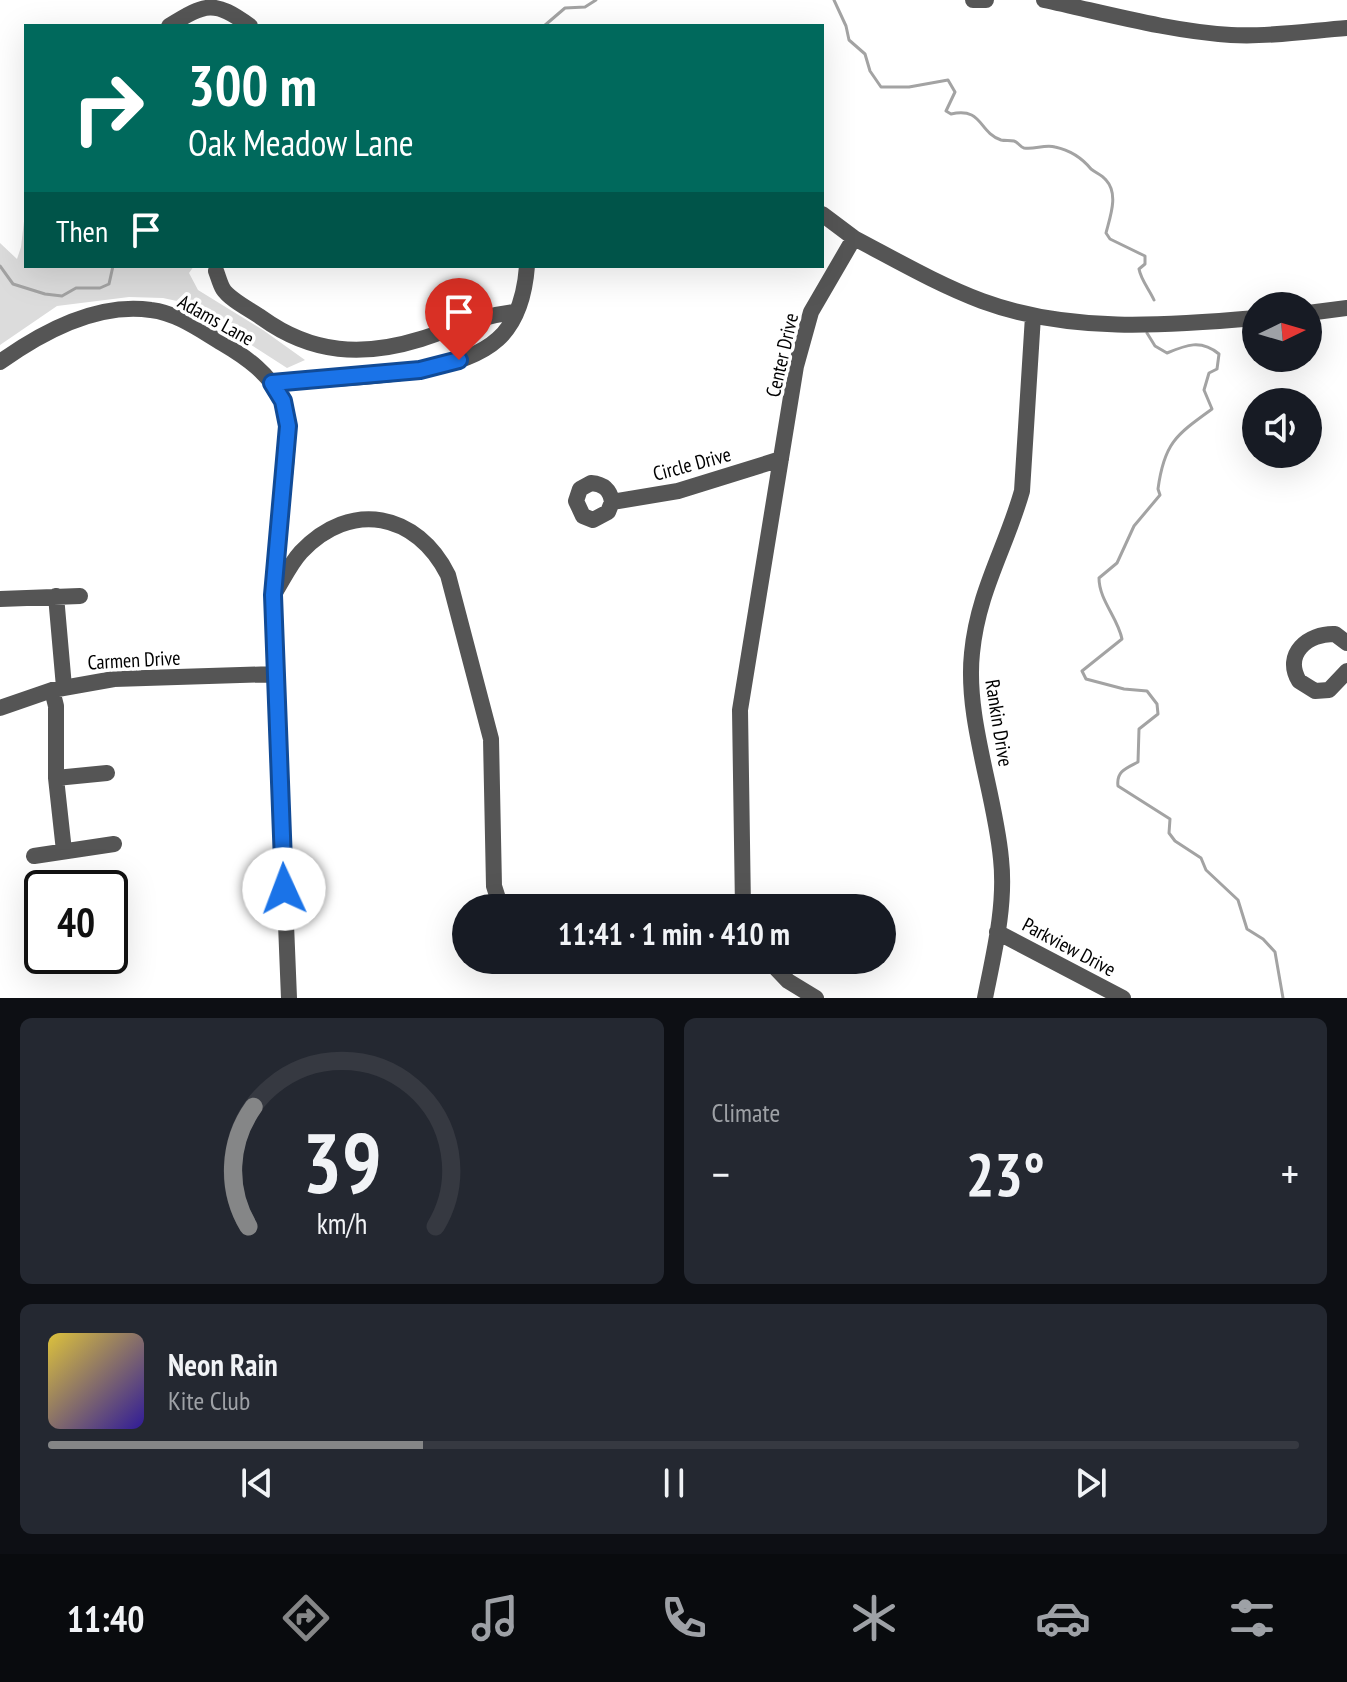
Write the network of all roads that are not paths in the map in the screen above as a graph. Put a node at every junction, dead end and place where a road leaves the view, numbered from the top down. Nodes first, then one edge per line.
1 (973, 0) edge
2 (986, 0) edge
3 (1044, 0) edge
4 (172, 24) edge
5 (247, 24) edge
6 (1347, 28) edge
7 (824, 216) edge
8 (854, 238) junction
9 (527, 268) edge
10 (216, 271) dead end
11 (1347, 308) edge
12 (1322, 311) edge
13 (516, 312) junction
14 (1033, 316) junction
15 (1242, 319) edge
16 (0, 362) edge
17 (272, 383) junction
18 (781, 459) junction
19 (612, 502) dead end
20 (273, 595) junction
21 (56, 596) junction
22 (80, 596) dead end
23 (0, 599) edge
24 (1347, 643) edge
25 (1347, 671) edge
26 (275, 674) junction
27 (1342, 688) edge
28 (58, 689) junction
29 (0, 708) edge
30 (107, 773) dead end
31 (56, 778) junction
32 (114, 844) dead end
33 (64, 851) junction
34 (34, 856) dead end
35 (497, 894) edge
36 (743, 894) edge
37 (997, 932) junction
38 (781, 974) edge
39 (289, 998) edge
40 (816, 998) edge
41 (985, 998) edge
42 (1123, 998) edge

1 - 2 street
3 - 6 street
4 - 5 street
7 - 8 street
8 - 14 street
8 - 18 street, Center Drive
9 - 13 street
10 - 13 street
11 - 12 street
13 - 17 street
14 - 15 street
14 - 37 street, Rankin Drive
16 - 17 street, Adams Lane
17 - 20 street
18 - 19 street, Circle Drive
18 - 36 street, Center Drive
20 - 26 street
20 - 35 street
21 - 22 street
21 - 23 street
21 - 28 street
24 - 27 street
25 - 27 street
26 - 28 street, Carmen Drive
26 - 39 street
28 - 29 street, Carmen Drive
28 - 31 street
30 - 31 street
31 - 33 street
32 - 33 street
33 - 34 street
37 - 41 street, Rankin Drive
37 - 42 street, Parkview Drive
38 - 40 street

